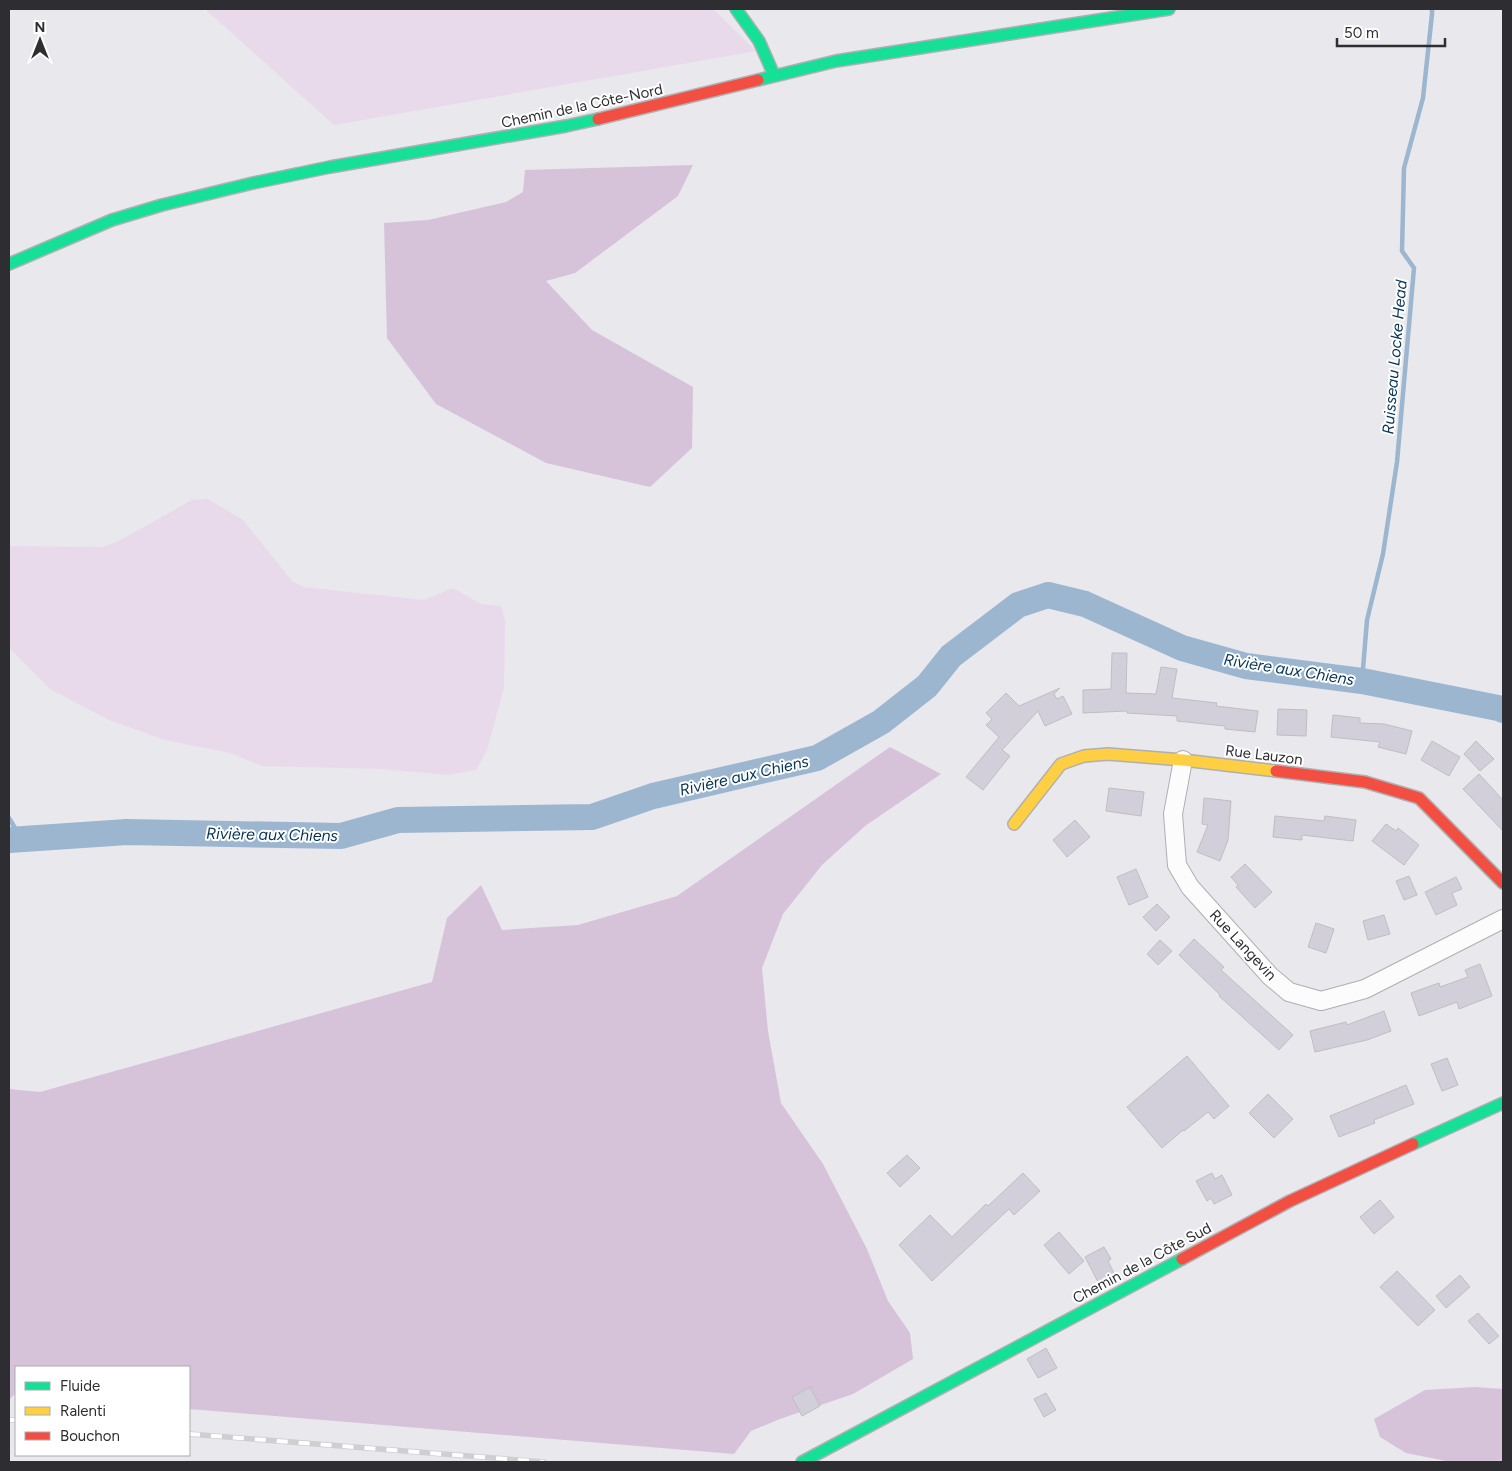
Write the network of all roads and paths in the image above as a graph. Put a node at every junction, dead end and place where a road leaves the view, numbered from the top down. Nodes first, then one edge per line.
1 (736, 9) edge
2 (1169, 9) edge
3 (774, 76) junction
4 (9, 264) edge
5 (1183, 760) junction
6 (1014, 824) dead end
7 (1503, 883) edge
8 (1503, 919) edge
9 (1503, 1103) edge
10 (802, 1462) edge

1 - 3 street
2 - 3 street, Chemin de la Côte-Nord
3 - 4 street, Chemin de la Côte-Nord
5 - 6 street, Rue Lauzon
5 - 7 street, Rue Lauzon
5 - 8 street, Rue Langevin
9 - 10 street, Chemin de la Côte Sud

